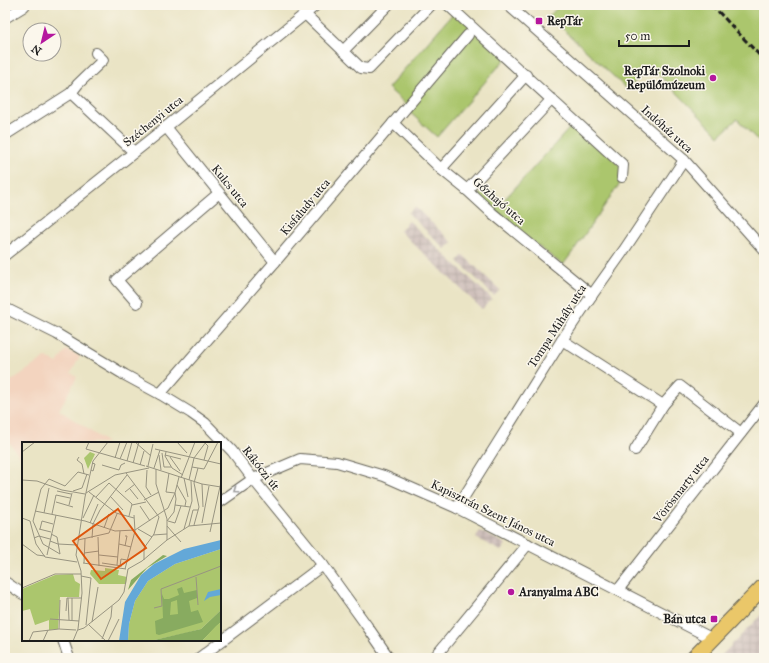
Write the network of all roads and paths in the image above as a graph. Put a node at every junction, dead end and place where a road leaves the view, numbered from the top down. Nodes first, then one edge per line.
1 (25, 5) edge
2 (316, 5) edge
3 (388, 5) edge
4 (431, 5) edge
5 (448, 5) edge
6 (508, 5) edge
7 (305, 14) junction
8 (5, 18) edge
9 (468, 36) dead end
10 (343, 51) junction
11 (96, 53) dead end
12 (526, 76) junction
13 (71, 93) junction
14 (552, 99) junction
15 (393, 123) junction
16 (166, 128) junction
17 (5, 135) edge
18 (134, 152) junction
19 (684, 160) junction
20 (441, 169) junction
21 (622, 178) dead end
22 (467, 190) junction
23 (219, 193) junction
24 (764, 250) edge
25 (5, 255) edge
26 (275, 262) junction
27 (592, 295) junction
28 (138, 303) dead end
29 (5, 308) edge
30 (562, 340) junction
31 (160, 394) junction
32 (764, 404) edge
33 (663, 405) junction
34 (741, 433) junction
35 (635, 450) dead end
36 (253, 479) junction
37 (221, 501) edge
38 (457, 508) junction
39 (528, 544) junction
40 (323, 565) junction
41 (5, 582) edge
42 (764, 586) edge
43 (618, 590) junction
44 (22, 593) edge
45 (713, 639) junction
46 (63, 641) edge
47 (69, 658) edge
48 (200, 658) edge
49 (389, 658) edge
50 (434, 658) edge
51 (694, 658) edge

1 - 8 street
2 - 7 street, Széchenyi utca
3 - 10 street
4 - 10 street
5 - 12 street
6 - 19 street, Indóház utca
7 - 10 street
7 - 16 street, Széchenyi utca
9 - 15 street, Kisfaludy utca
11 - 13 street
12 - 14 street
12 - 20 street
13 - 17 street
13 - 18 street
14 - 21 street
14 - 22 street
15 - 20 street, Gőzhajó utca
15 - 26 street, Kisfaludy utca
16 - 18 street, Széchenyi utca
16 - 23 street, Kulcs utca
18 - 25 street, Széchenyi utca
19 - 24 street, Indóház utca
19 - 27 street, Tompa Mihály utca
20 - 22 street, Gőzhajó utca
22 - 27 street, Gőzhajó utca
23 - 26 street, Kulcs utca
23 - 28 street
26 - 31 street, Kisfaludy utca
27 - 30 street, Tompa Mihály utca
29 - 31 street, Rákóczi út
30 - 33 street
30 - 38 street, Tompa Mihály utca
31 - 36 street, Rákóczi út
32 - 34 street, Vörösmarty utca
33 - 34 street
33 - 35 street
34 - 43 street, Vörösmarty utca
36 -> 37 street, Kapisztrán Szent János utca
36 - 38 street, Kapisztrán Szent János utca
36 - 40 street, Rákóczi út
38 - 39 street, Kapisztrán Szent János utca
39 - 43 street, Kapisztrán Szent János utca
39 - 50 street
40 - 48 street
40 - 49 street, Rákóczi út
41 - 44 street
42 - 45 main road
43 - 45 street, Kapisztrán Szent János utca
45 - 51 main road
46 - 47 street

